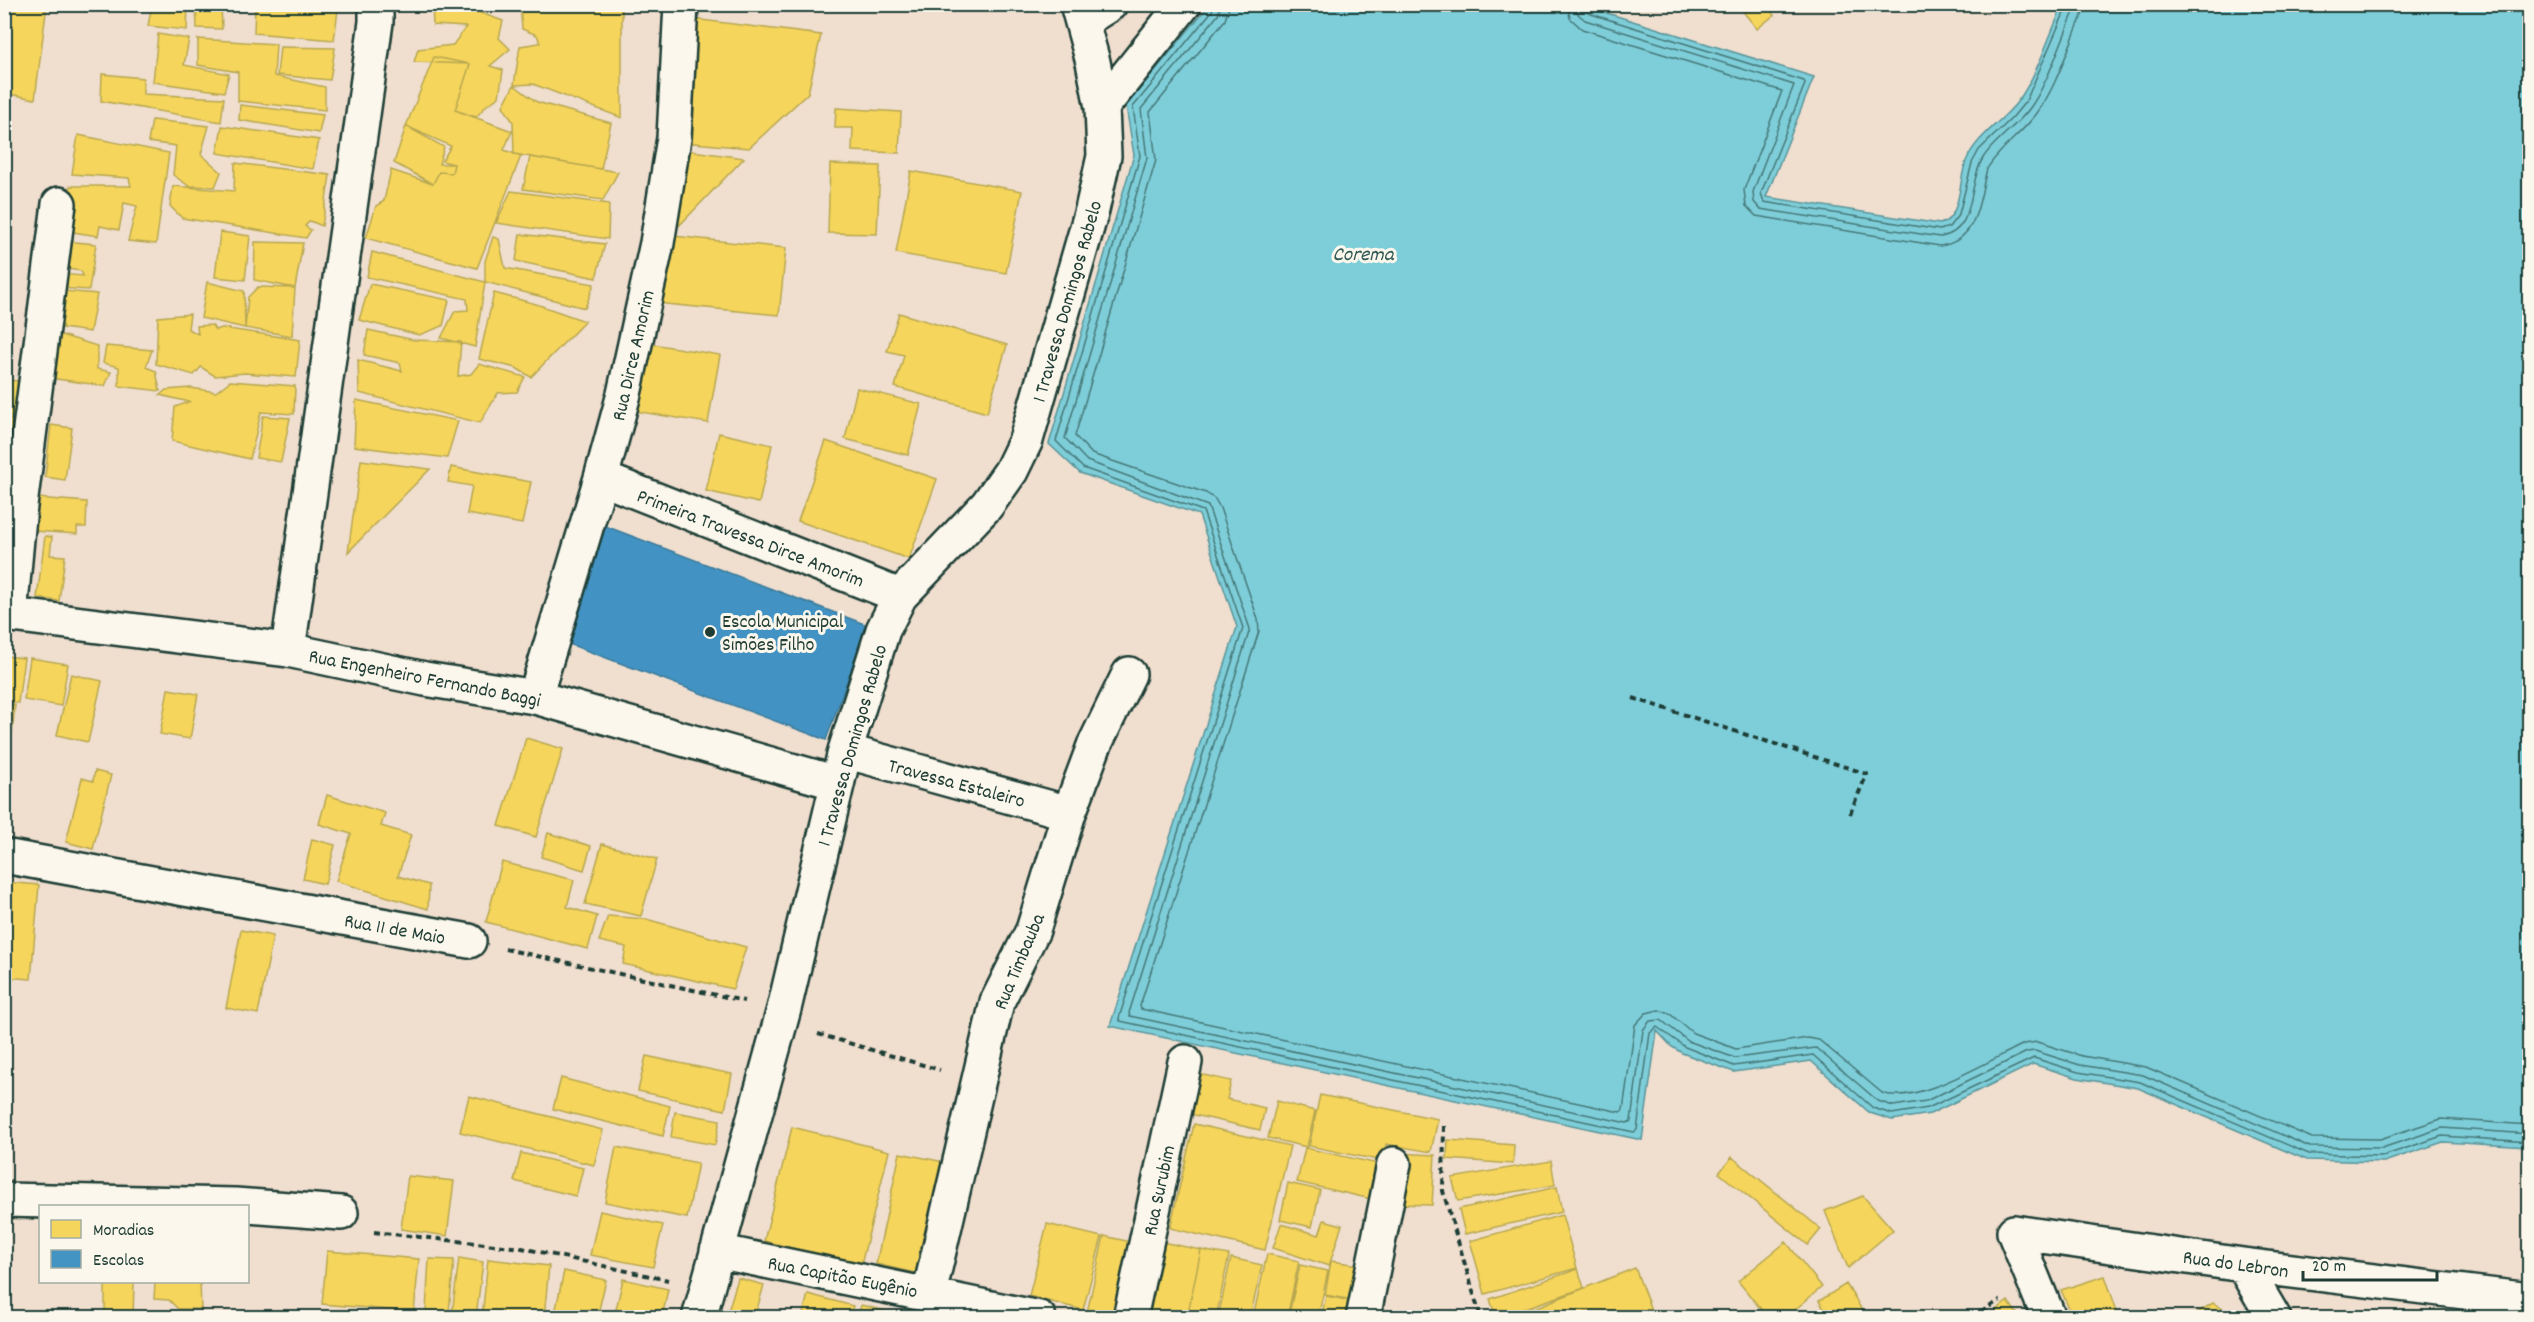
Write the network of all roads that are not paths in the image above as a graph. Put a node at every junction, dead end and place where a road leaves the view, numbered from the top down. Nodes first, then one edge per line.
1 (376, 4) edge
2 (681, 4) edge
3 (1184, 4) edge
4 (1090, 10) edge
5 (1102, 107) junction
6 (59, 204) dead end
7 (602, 478) junction
8 (900, 596) junction
9 (7, 615) edge
10 (288, 650) junction
11 (1129, 674) dead end
12 (535, 697) junction
13 (845, 751) junction
14 (837, 783) junction
15 (1070, 813) junction
16 (4, 856) edge
17 (469, 941) road end
18 (1185, 1062) dead end
19 (1394, 1164) dead end
20 (4, 1200) edge
21 (235, 1205) edge
22 (249, 1206) edge
23 (341, 1213) road end
24 (717, 1251) junction
25 (2243, 1265) junction
26 (930, 1294) junction
27 (2529, 1300) edge
28 (703, 1303) edge
29 (1039, 1317) edge
30 (1130, 1317) edge
31 (1363, 1317) edge
32 (2049, 1317) edge
33 (2274, 1317) edge

1 - 10 street
2 - 7 street, Rua Dirce Amorim
3 - 5 street
4 - 5 street, 1 Travessa Domingos Rabelo
5 - 8 street, 1 Travessa Domingos Rabelo
6 - 9 street
7 - 8 street, Primeira Travessa Dirce Amorim
7 - 12 street, Rua Dirce Amorim
8 - 13 street, 1 Travessa Domingos Rabelo
9 - 10 street, Rua Engenheiro Fernando Baggi
10 - 12 street, Rua Engenheiro Fernando Baggi
11 - 15 street, Rua Timbauba
12 - 14 street, Rua Engenheiro Fernando Baggi
13 - 14 street, 1 Travessa Domingos Rabelo
13 - 15 street, Travessa Estaleiro
14 - 24 street, 1 Travessa Domingos Rabelo
15 - 26 street, Rua Timbauba
16 - 17 street, Rua 11 de Maio
18 - 30 street, Rua Surubim
19 - 31 street
20 - 21 street
22 - 23 street
24 - 26 street, Rua Capitão Eugênio
24 - 28 street, 1 Travessa Domingos Rabelo
25 - 27 street, Rua do Lebron
25 - 32 street, Rua do Lebron
25 - 33 street
26 - 29 street, Rua Capitão Eugênio

